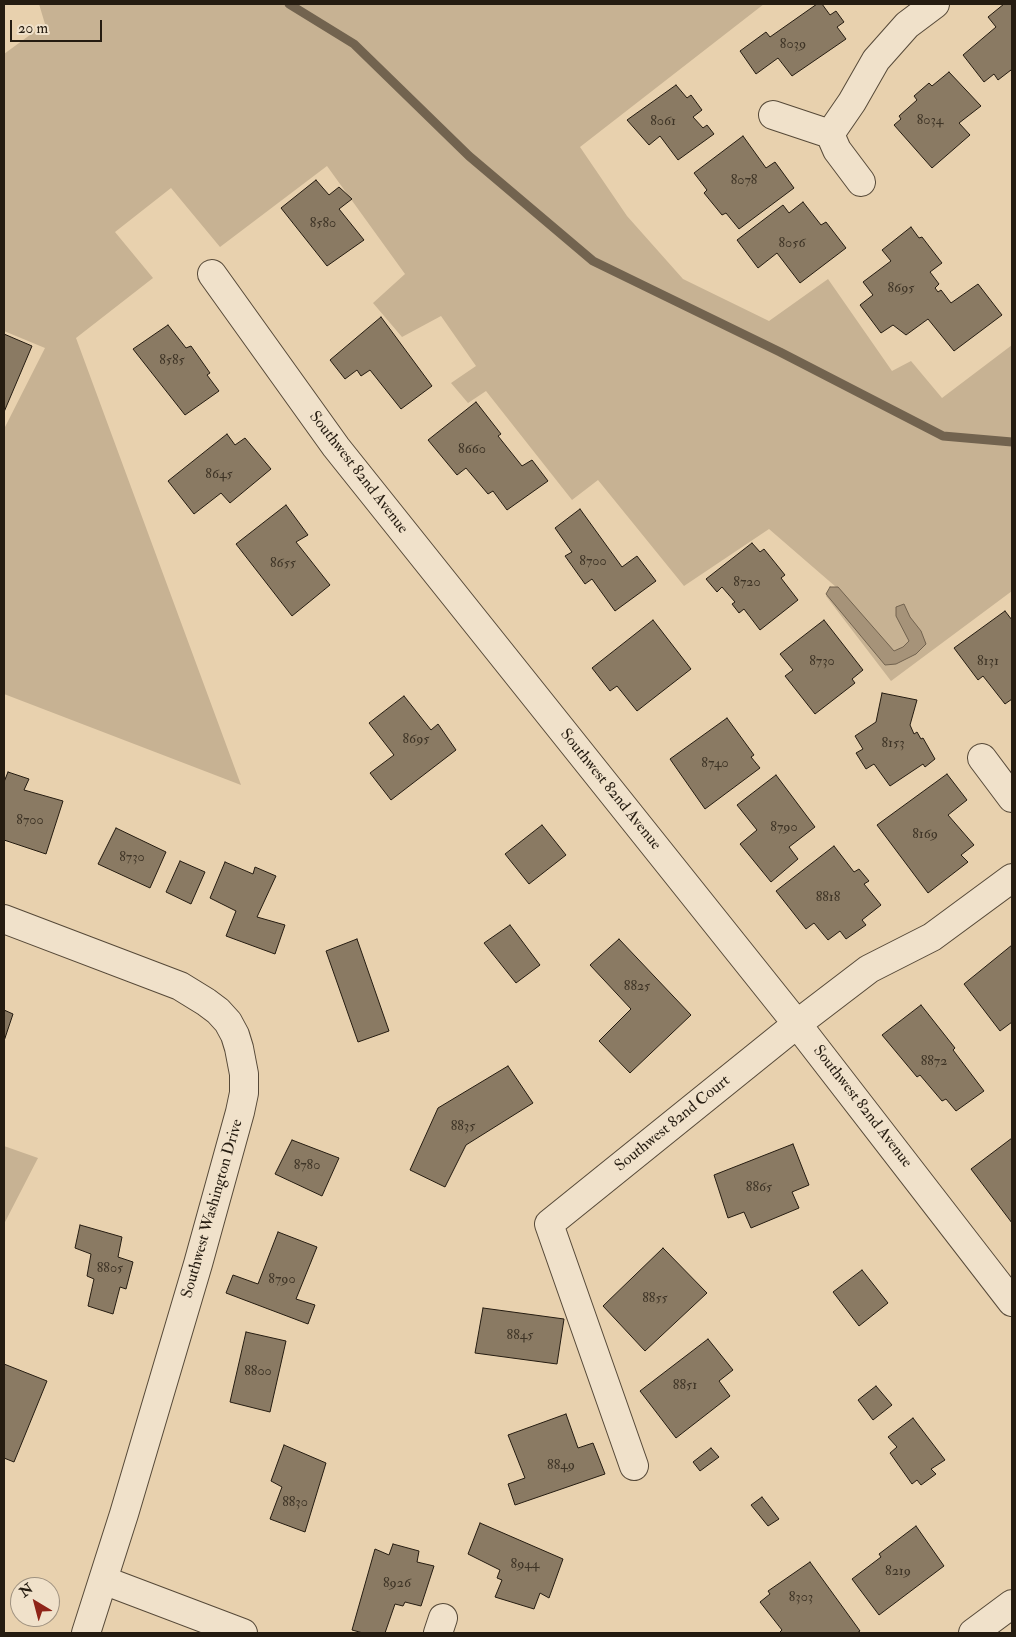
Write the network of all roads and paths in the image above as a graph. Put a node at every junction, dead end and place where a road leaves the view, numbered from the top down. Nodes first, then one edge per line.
1 (936, 4) edge
2 (772, 115) dead end
3 (830, 134) junction
4 (860, 182) dead end
5 (212, 274) dead end
6 (982, 758) dead end
7 (1012, 798) edge
8 (1012, 878) edge
9 (4, 919) edge
10 (797, 1024) junction
11 (1011, 1297) edge
12 (634, 1466) dead end
13 (103, 1580) junction
14 (1012, 1604) edge
15 (86, 1633) edge
16 (244, 1633) edge
17 (973, 1633) edge

1 - 3 street
2 - 3 street
3 - 4 street
5 - 10 street, Southwest 82nd Avenue
6 - 7 street
8 - 10 street, Southwest 82nd Court
9 - 13 street, Southwest Washington Drive
10 - 11 street, Southwest 82nd Avenue
10 - 12 street, Southwest 82nd Court
13 - 15 street, Southwest Washington Drive
13 - 16 street
14 - 17 street

